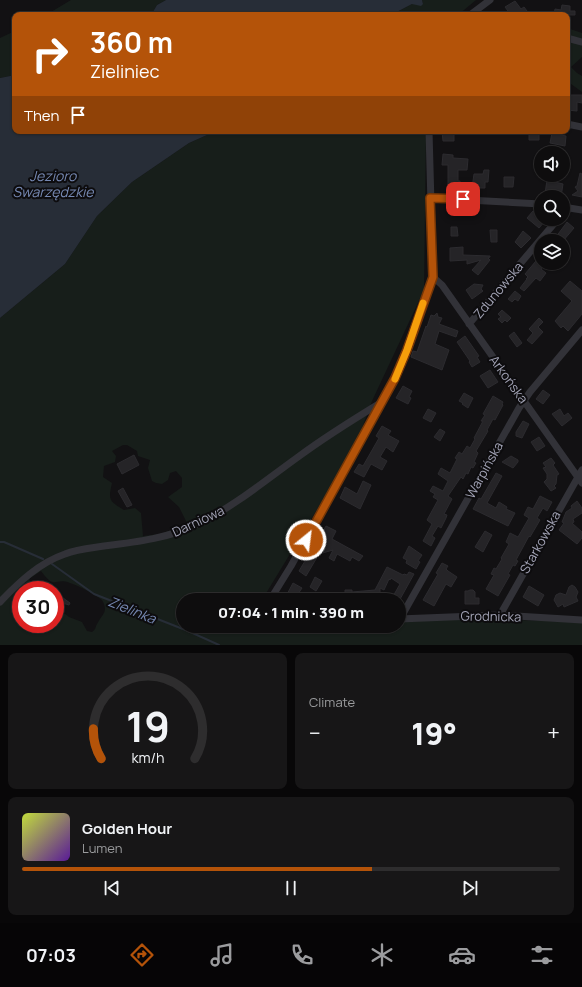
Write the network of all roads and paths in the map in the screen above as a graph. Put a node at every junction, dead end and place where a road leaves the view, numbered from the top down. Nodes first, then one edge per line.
1 (490, 0) edge
2 (474, 12) edge
3 (570, 39) edge
4 (582, 42) edge
5 (570, 125) edge
6 (582, 127) edge
7 (429, 134) edge
8 (430, 198) junction
9 (534, 204) edge
10 (570, 210) edge
11 (582, 210) edge
12 (552, 226) edge
13 (433, 277) junction
14 (469, 324) junction
15 (582, 330) edge
16 (524, 400) junction
17 (382, 402) junction
18 (582, 470) edge
19 (580, 480) edge
20 (274, 593) edge
21 (0, 602) edge
22 (406, 608) edge
23 (500, 614) junction
24 (406, 619) edge
25 (582, 620) edge

1 - 2 street
3 - 4 street
5 - 6 street
7 - 8 street
8 - 9 street
8 - 13 street
10 - 11 street
12 - 14 street, Zdunowska
13 - 14 street, Arkońska
13 - 17 street
14 - 16 street, Arkońska
15 - 16 street, Warpińska
16 - 19 street, Arkońska
16 - 22 street, Warpińska
17 - 20 street
17 - 21 street, Darniowa
18 - 19 street, Starkowska
19 - 23 street, Starkowska
23 - 24 street, Grodnicka
23 - 25 street, Grodnicka

